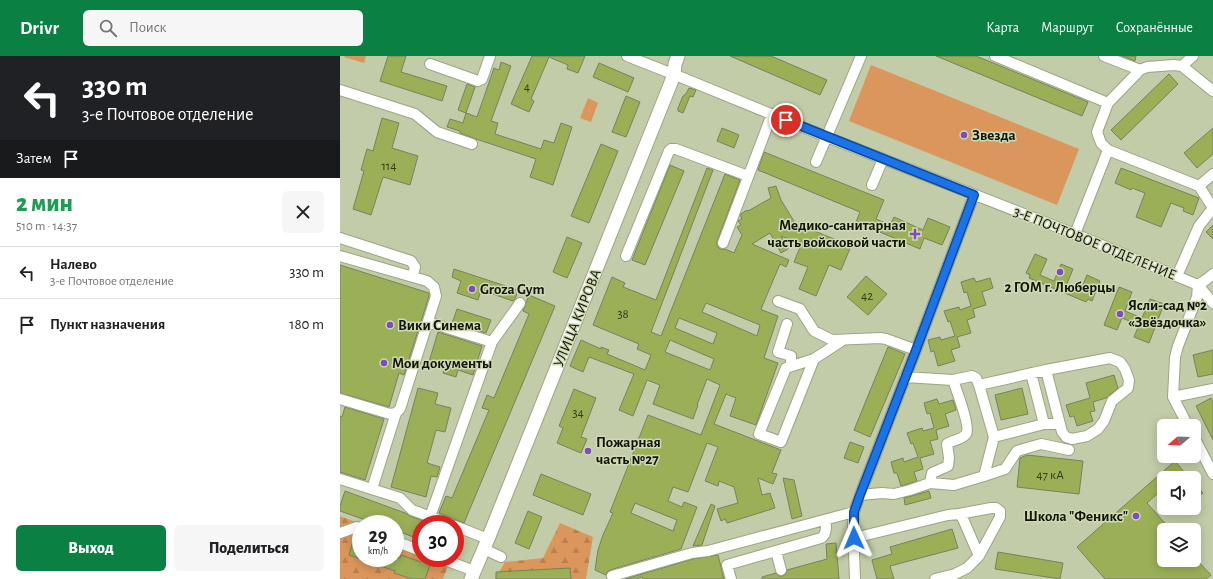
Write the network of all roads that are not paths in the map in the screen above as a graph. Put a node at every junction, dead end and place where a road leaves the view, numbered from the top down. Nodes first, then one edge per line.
1 (490, 56) edge
2 (627, 56) edge
3 (678, 56) edge
4 (861, 56) edge
5 (996, 56) edge
6 (1104, 56) edge
7 (1193, 56) edge
8 (1021, 61) edge
9 (430, 64) dead end
10 (1182, 66) junction
11 (1140, 70) junction
12 (674, 75) junction
13 (340, 90) edge
14 (1213, 91) edge
15 (1108, 103) junction
16 (772, 114) junction
17 (827, 137) junction
18 (472, 144) dead end
19 (1108, 150) junction
20 (883, 159) junction
21 (816, 162) dead end
22 (1213, 174) edge
23 (748, 176) junction
24 (872, 185) dead end
25 (1199, 186) junction
26 (974, 195) junction
27 (1213, 208) edge
28 (1075, 234) junction
29 (340, 238) edge
30 (723, 243) dead end
31 (340, 256) edge
32 (626, 256) dead end
33 (414, 271) dead end
34 (1213, 274) edge
35 (1177, 276) junction
36 (1198, 285) junction
37 (778, 301) dead end
38 (520, 303) dead end
39 (1213, 303) edge
40 (428, 322) junction
41 (787, 324) dead end
42 (843, 340) junction
43 (492, 342) junction
44 (916, 350) junction
45 (814, 359) junction
46 (791, 366) junction
47 (1046, 370) junction
48 (1031, 373) junction
49 (905, 377) junction
50 (953, 380) junction
51 (979, 385) junction
52 (1213, 389) edge
53 (1173, 397) junction
54 (340, 399) edge
55 (396, 413) junction
56 (1184, 419) edge
57 (1044, 424) junction
58 (1060, 424) junction
59 (994, 437) junction
60 (1069, 450) dead end
61 (1201, 451) edge
62 (1213, 474) edge
63 (984, 476) junction
64 (340, 479) edge
65 (930, 483) junction
66 (372, 489) junction
67 (860, 495) junction
68 (854, 512) junction
69 (959, 514) junction
70 (425, 515) edge
71 (431, 515) edge
72 (826, 520) junction
73 (352, 528) edge
74 (464, 531) edge
75 (340, 532) edge
76 (854, 538) junction
77 (486, 544) junction
78 (722, 547) junction
79 (776, 551) junction
80 (979, 556) junction
81 (501, 557) dead end
82 (727, 565) junction
83 (457, 567) edge
84 (781, 570) dead end
85 (473, 575) edge
86 (612, 576) dead end
87 (732, 579) edge
88 (855, 579) edge
89 (935, 579) edge

1 - 9 street
2 - 12 street, 3-Е ПОЧТОВОЕ ОТДЕЛЕНИЕ
3 - 12 main road, УЛИЦА КИРОВА
4 - 17 street
5 - 8 street
6 - 11 street
7 - 10 street
8 - 15 street
10 - 11 street
10 - 14 street
11 - 15 street
12 - 16 street, 3-Е ПОЧТОВОЕ ОТДЕЛЕНИЕ
12 - 77 main road, УЛИЦА КИРОВА
13 - 18 street
15 - 19 street
16 - 17 street, 3-Е ПОЧТОВОЕ ОТДЕЛЕНИЕ
16 - 23 street
17 - 20 street, 3-Е ПОЧТОВОЕ ОТДЕЛЕНИЕ
17 - 21 street
19 - 25 street
19 - 28 street
20 - 24 street
20 - 26 street, 3-Е ПОЧТОВОЕ ОТДЕЛЕНИЕ
22 - 25 street
23 - 30 street
23 - 32 street
25 - 27 street
26 - 28 street, 3-Е ПОЧТОВОЕ ОТДЕЛЕНИЕ
26 - 44 street
27 - 35 street
28 - 35 street, 3-Е ПОЧТОВОЕ ОТДЕЛЕНИЕ
29 - 33 street
31 - 40 street
34 - 36 street
35 - 36 street, 3-Е ПОЧТОВОЕ ОТДЕЛЕНИЕ
36 - 39 street
36 - 53 street
37 - 42 street
38 - 43 street
40 - 43 street
40 - 55 street
41 - 46 street
42 - 44 street
42 - 45 street
43 - 71 street
44 - 49 street
45 - 46 street
45 - 46 street
47 - 48 street
47 - 58 street
47 - 58 street
48 - 51 street
48 - 57 street
49 - 50 street
49 - 67 street
50 - 51 street
50 - 65 street
51 - 59 street
52 - 53 street
53 - 56 street
54 - 55 street
55 - 66 street
57 - 58 street
57 - 59 street
59 - 63 street
60 - 63 street
61 - 62 street
63 - 65 street
64 - 66 street
65 - 67 street
66 - 70 street
67 - 68 street
68 - 72 street
68 - 76 street
69 - 76 street
69 - 80 street
69 - 80 street
72 - 78 street
72 - 79 street
73 - 75 street
74 - 77 street
76 - 88 street
77 - 81 street
77 - 85 main road, УЛИЦА КИРОВА
78 - 82 street
78 - 86 street
79 - 82 street
79 - 84 street
80 - 89 street
82 - 87 street
83 - 85 street

